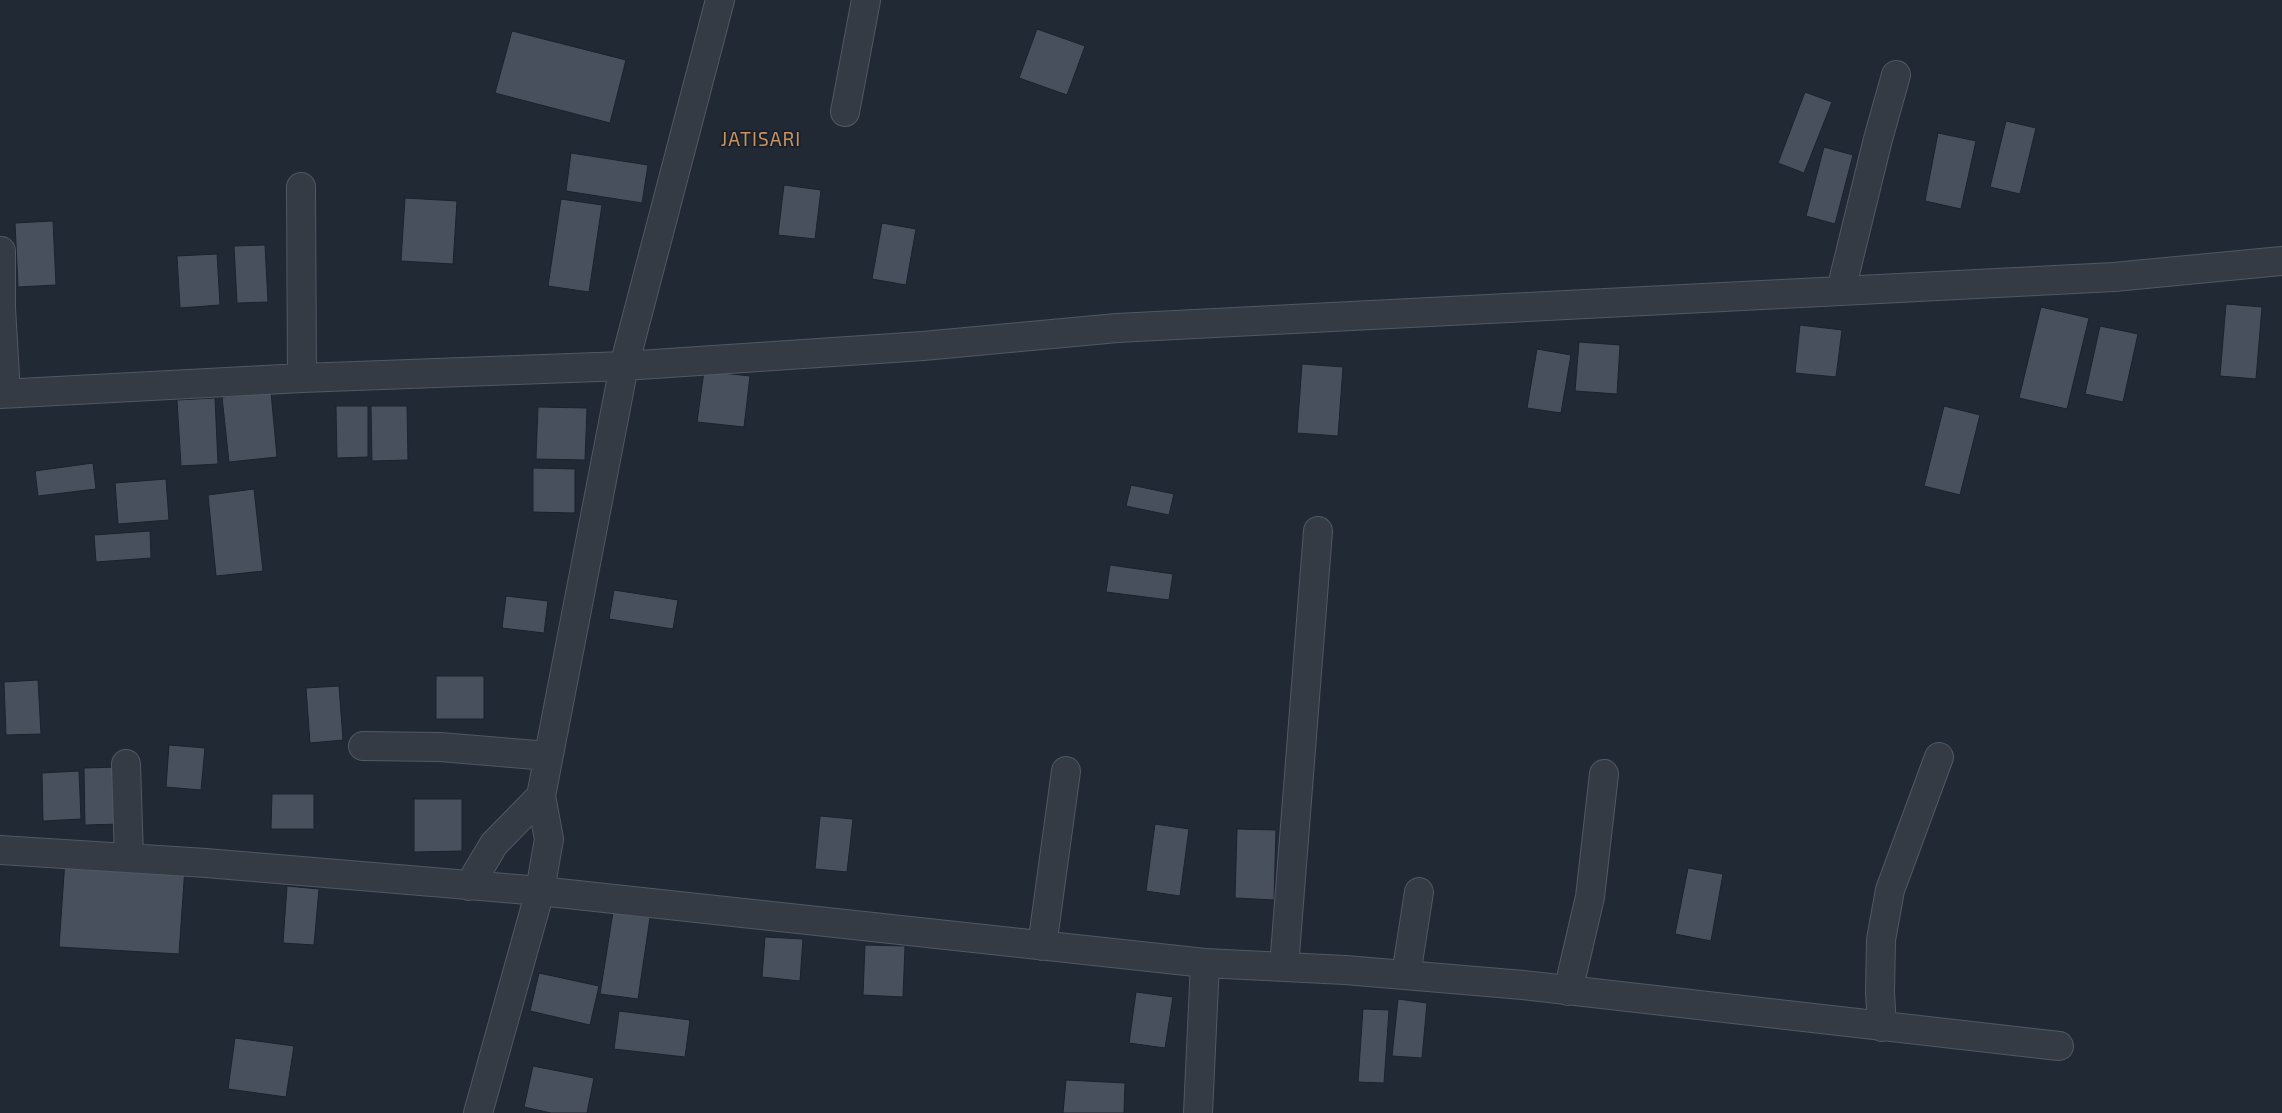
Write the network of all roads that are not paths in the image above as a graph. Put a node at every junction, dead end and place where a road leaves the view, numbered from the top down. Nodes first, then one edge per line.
1 (720, 0) edge
2 (866, 0) edge
3 (1896, 74) dead end
4 (845, 112) dead end
5 (301, 187) dead end
6 (1, 251) dead end
7 (2282, 261) edge
8 (1842, 290) junction
9 (624, 366) junction
10 (302, 378) junction
11 (3, 393) edge
12 (1318, 531) dead end
13 (363, 746) dead end
14 (548, 756) junction
15 (1939, 757) dead end
16 (126, 764) dead end
17 (1066, 771) dead end
18 (1604, 774) dead end
19 (541, 796) junction
20 (0, 850) edge
21 (128, 858) junction
22 (476, 886) junction
23 (527, 890) junction
24 (1419, 892) dead end
25 (1042, 946) junction
26 (1205, 964) junction
27 (1284, 967) junction
28 (1406, 975) junction
29 (1568, 991) junction
30 (1882, 1027) junction
31 (2059, 1046) dead end
32 (478, 1113) edge
33 (1198, 1113) edge

1 - 9 street
2 - 4 street
3 - 8 street
5 - 10 street
6 - 11 street
7 - 8 street
8 - 9 street
9 - 10 street
9 - 14 street
10 - 11 street
12 - 27 street
13 - 14 street
14 - 19 street
15 - 30 street
16 - 21 street
17 - 25 street
18 - 29 street
19 - 22 street
19 - 23 street
20 - 21 street
21 - 22 street
22 - 23 street
23 - 25 street
23 - 32 street
24 - 28 street
25 - 26 street
26 - 27 street
26 - 33 street
27 - 28 street
28 - 29 street
29 - 30 street
30 - 31 street

